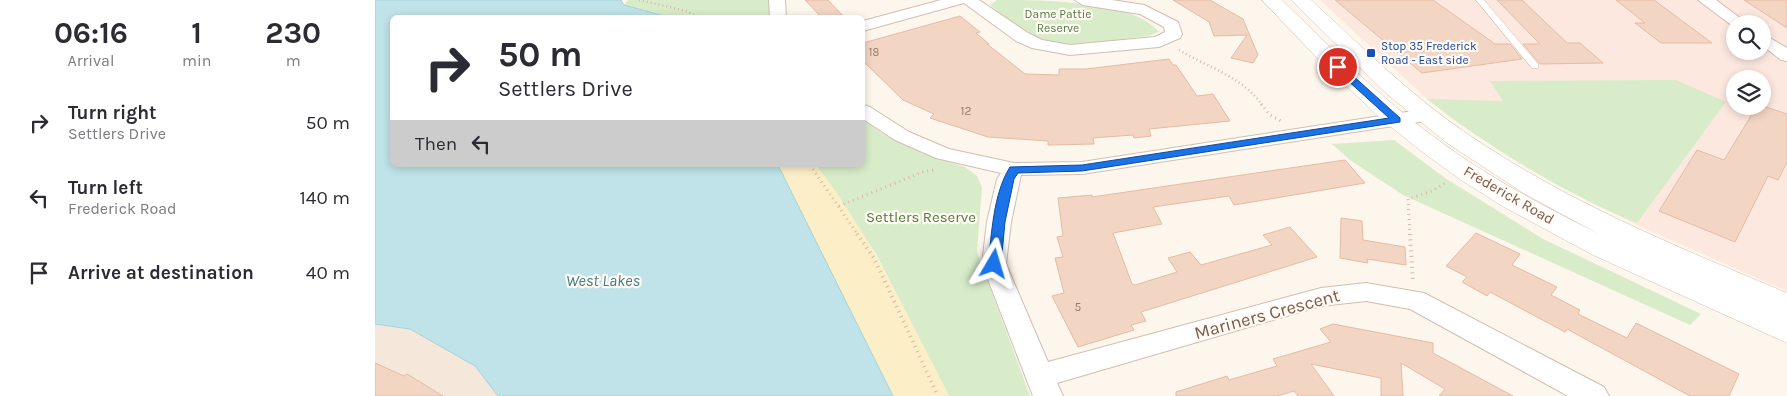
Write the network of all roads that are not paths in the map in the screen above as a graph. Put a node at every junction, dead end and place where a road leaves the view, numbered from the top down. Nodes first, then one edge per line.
1 (777, 0) edge
2 (959, 0) edge
3 (969, 0) edge
4 (1083, 0) edge
5 (1271, 0) edge
6 (1300, 0) edge
7 (1480, 0) edge
8 (1707, 0) edge
9 (777, 15) edge
10 (1728, 15) edge
11 (865, 25) edge
12 (1771, 45) edge
13 (1787, 56) edge
14 (1535, 66) dead end
15 (865, 111) edge
16 (1426, 115) junction
17 (1396, 120) junction
18 (1014, 170) junction
19 (1787, 306) edge
20 (1787, 330) edge
21 (1044, 386) edge
22 (1594, 396) edge

1 - 9 street
2 - 11 street
3 - 4 street
5 - 17 main road, Frederick Road
6 - 16 main road, Frederick Road
7 - 14 lane
8 - 10 street
12 - 13 street
15 - 18 street
16 - 17 street
16 - 19 main road, Frederick Road
17 - 18 street
17 - 20 main road, Frederick Road
18 - 21 street, Mariners Crescent
21 - 22 street, Mariners Crescent

